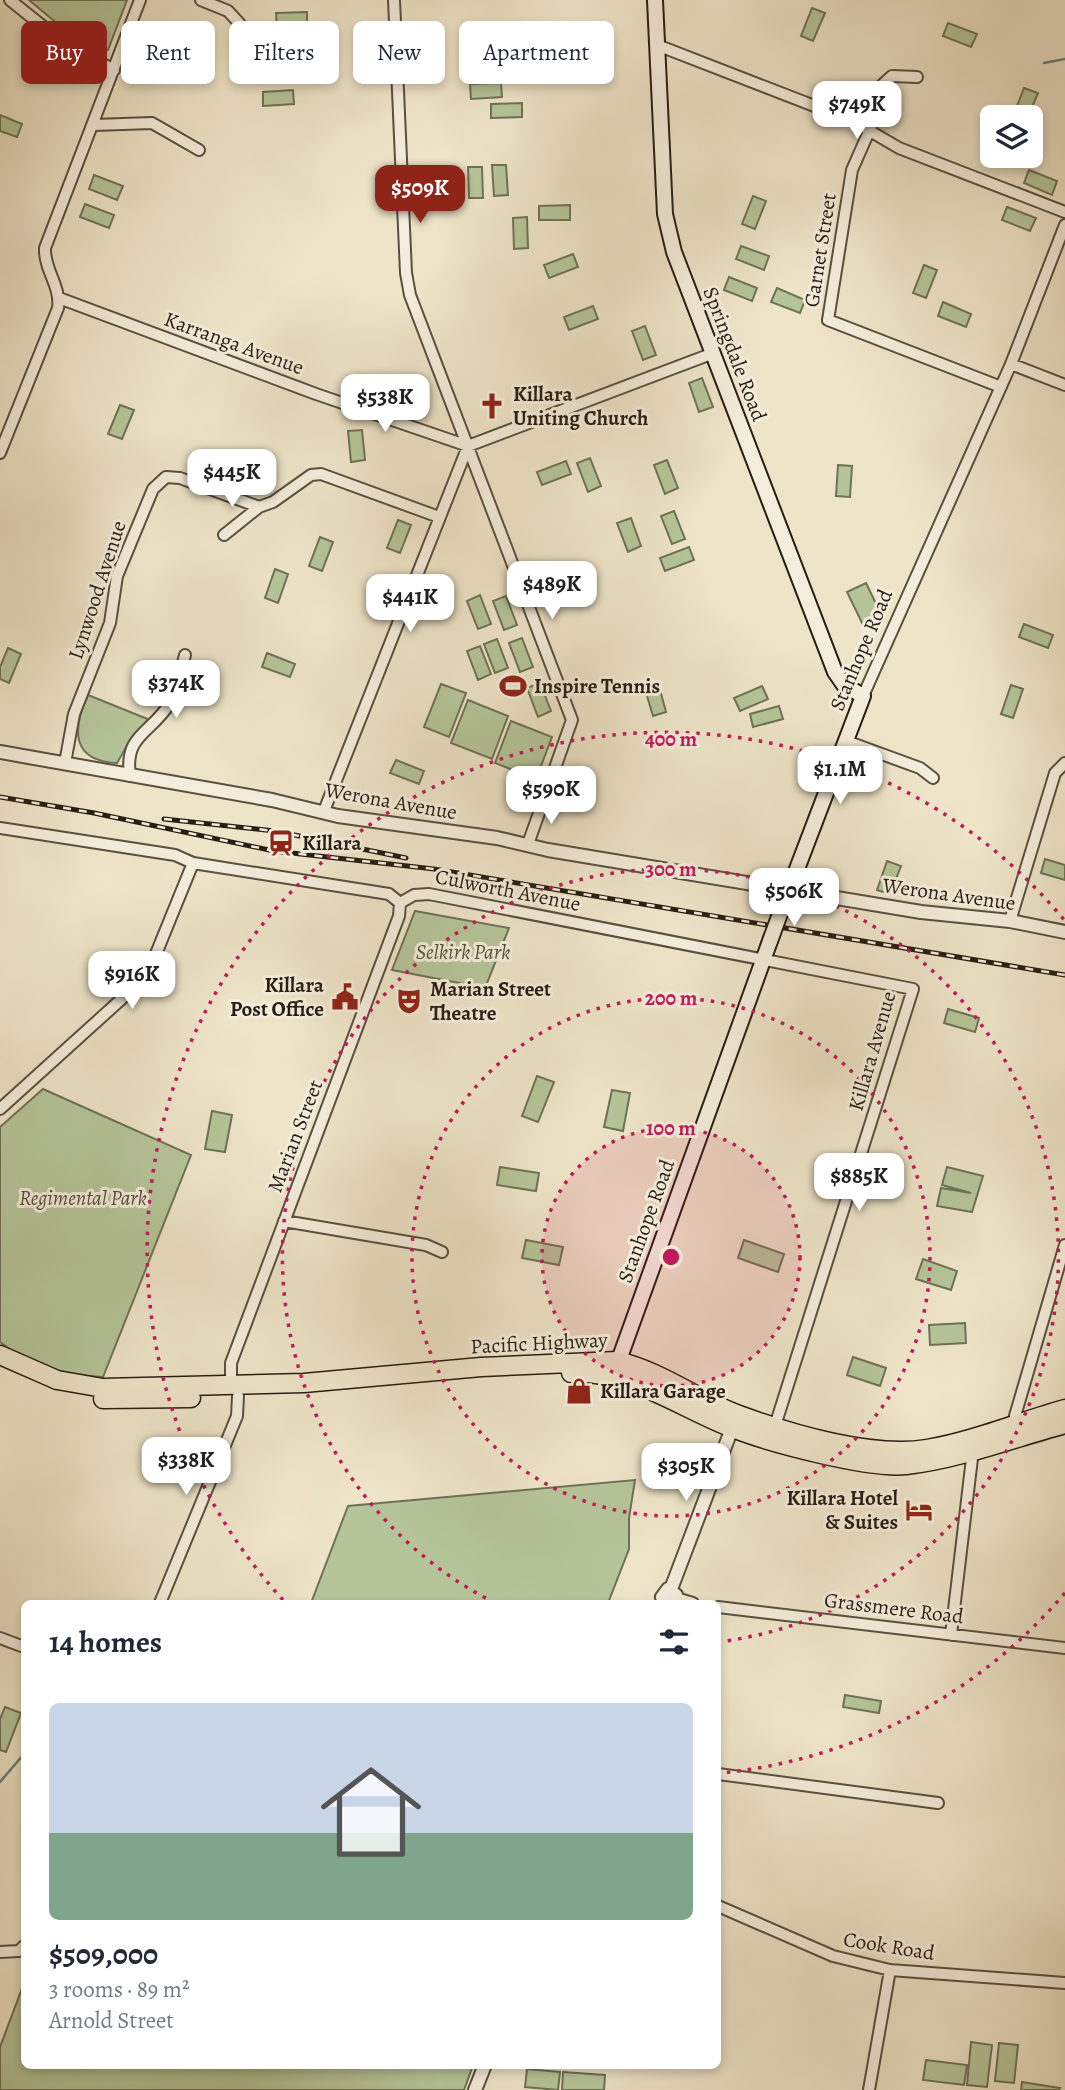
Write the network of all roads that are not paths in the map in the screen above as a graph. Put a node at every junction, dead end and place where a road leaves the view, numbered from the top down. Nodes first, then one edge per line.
1 (10, 0) edge
2 (140, 0) edge
3 (201, 0) edge
4 (394, 0) edge
5 (655, 0) edge
6 (237, 21) edge
7 (657, 45) junction
8 (114, 70) junction
9 (917, 77) dead end
10 (94, 125) junction
11 (869, 130) junction
12 (199, 150) dead end
13 (1065, 212) edge
14 (1065, 225) edge
15 (59, 298) junction
16 (711, 354) junction
17 (1011, 364) junction
18 (1065, 385) edge
19 (1001, 387) junction
20 (468, 446) junction
21 (0, 453) edge
22 (259, 507) junction
23 (439, 517) junction
24 (224, 535) dead end
25 (185, 655) dead end
26 (863, 696) junction
27 (845, 741) junction
28 (0, 752) edge
29 (65, 763) junction
30 (1065, 763) edge
31 (130, 776) junction
32 (933, 778) dead end
33 (324, 811) junction
34 (0, 828) edge
35 (528, 844) junction
36 (193, 863) junction
37 (786, 897) junction
38 (400, 903) junction
39 (1010, 921) junction
40 (1065, 932) edge
41 (765, 959) junction
42 (0, 1109) edge
43 (284, 1221) junction
44 (1065, 1245) edge
45 (442, 1252) dead end
46 (1061, 1269) edge
47 (0, 1355) edge
48 (616, 1368) junction
49 (0, 1369) edge
50 (234, 1390) junction
51 (1065, 1409) edge
52 (734, 1421) junction
53 (1065, 1424) edge
54 (775, 1426) junction
55 (1016, 1430) junction
56 (973, 1450) junction
57 (671, 1598) edge
58 (161, 1600) edge
59 (721, 1607) edge
60 (951, 1635) junction
61 (0, 1638) edge
62 (21, 1646) edge
63 (1065, 1648) edge
64 (721, 1774) edge
65 (937, 1803) dead end
66 (721, 1907) edge
67 (21, 1949) edge
68 (0, 1952) edge
69 (890, 1970) junction
70 (1065, 1983) edge
71 (483, 2069) edge
72 (475, 2090) edge
73 (869, 2090) edge

1 - 8 street
2 - 8 street
3 - 6 street
4 - 20 street
5 - 7 main road, Springdale Road
7 - 11 street
7 - 16 main road, Springdale Road
8 - 10 street
9 - 11 street
10 - 12 street
10 - 15 street
11 - 13 street
11 - 19 street, Garnet Street
14 - 17 street, Stanhope Road
15 - 20 street, Karranga Avenue
15 - 21 street
16 - 20 street
16 - 26 main road, Springdale Road
17 - 18 street
17 - 19 street, Stanhope Road
19 - 26 street, Stanhope Road
20 - 23 street
20 - 35 street
22 - 23 street
22 - 24 street
22 - 29 street, Lynwood Avenue
23 - 33 street
25 - 31 street
26 - 27 main road, Stanhope Road
27 - 32 street
27 - 37 main road, Stanhope Road
28 - 29 street, Werona Avenue
29 - 31 street, Werona Avenue
30 - 39 street
31 - 33 street, Werona Avenue
33 - 35 street, Werona Avenue
34 - 36 street
35 - 37 street, Werona Avenue
36 - 38 street
36 - 42 street
37 - 39 street, Werona Avenue
37 - 41 main road, Stanhope Road, bridge
38 - 41 street, Culworth Avenue
38 - 43 street, Marian Street
39 - 40 street, Werona Avenue
41 - 48 main road, Stanhope Road
41 - 54 street, Killara Avenue
43 - 45 street
43 - 50 street, Marian Street
44 - 46 street
46 - 55 street
47 - 50 highway, Pacific Highway
48 - 50 highway, Pacific Highway
48 - 52 highway, Pacific Highway
49 - 50 highway, Pacific Highway
50 - 58 street, Marian Street
51 - 55 highway, Pacific Highway
52 - 54 highway, Pacific Highway
52 - 56 highway, Pacific Highway
52 - 57 street
53 - 55 highway, Pacific Highway
54 - 55 highway, Pacific Highway
55 - 56 highway, Pacific Highway
56 - 60 street
59 - 60 street, Grassmere Road
60 - 63 street, Grassmere Road
61 - 62 street
64 - 65 street
66 - 69 street, Cook Road
67 - 68 street
69 - 70 street, Cook Road
69 - 73 street
71 - 72 street

